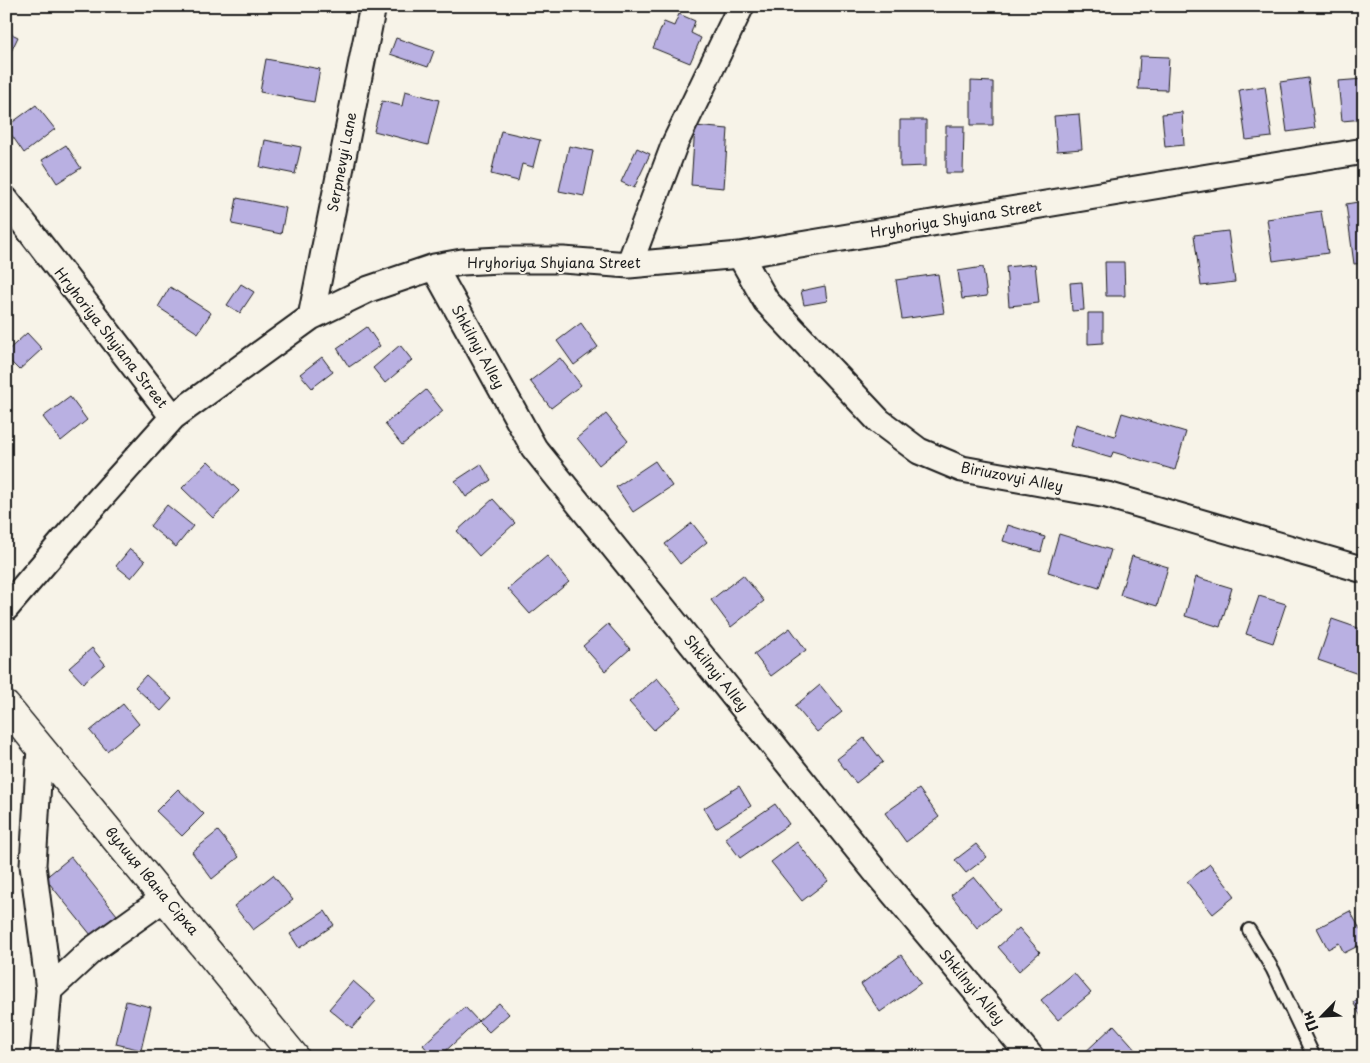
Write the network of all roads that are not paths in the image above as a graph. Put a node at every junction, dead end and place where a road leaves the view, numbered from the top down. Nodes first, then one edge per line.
1 (373, 6) edge
2 (741, 6) edge
3 (1364, 151) edge
4 (6, 200) edge
5 (740, 254) junction
6 (629, 265) junction
7 (434, 267) junction
8 (311, 317) junction
9 (173, 417) junction
10 (1364, 570) edge
11 (6, 608) edge
12 (6, 706) edge
13 (40, 748) junction
14 (166, 897) junction
15 (1249, 930) dead end
16 (49, 990) junction
17 (43, 1057) edge
18 (295, 1057) edge
19 (1031, 1057) edge
20 (1314, 1057) edge

1 - 8 street, Serpnevyi Lane
2 - 6 street
3 - 5 street, Hryhoriya Shyiana Street
4 - 9 street, Hryhoriya Shyiana Street
5 - 6 street, Hryhoriya Shyiana Street
5 - 10 street, Biriuzovyi Alley
6 - 7 street, Hryhoriya Shyiana Street
7 - 8 street, Hryhoriya Shyiana Street
7 - 19 street, Shkilnyi Alley
8 - 9 street, Hryhoriya Shyiana Street
9 - 11 street
12 - 13 street, вулиця Івана Сірка
13 - 14 street, вулиця Івана Сірка
13 - 16 street
14 - 16 street
14 - 18 street, вулиця Івана Сірка
15 - 20 lane
16 - 17 street

